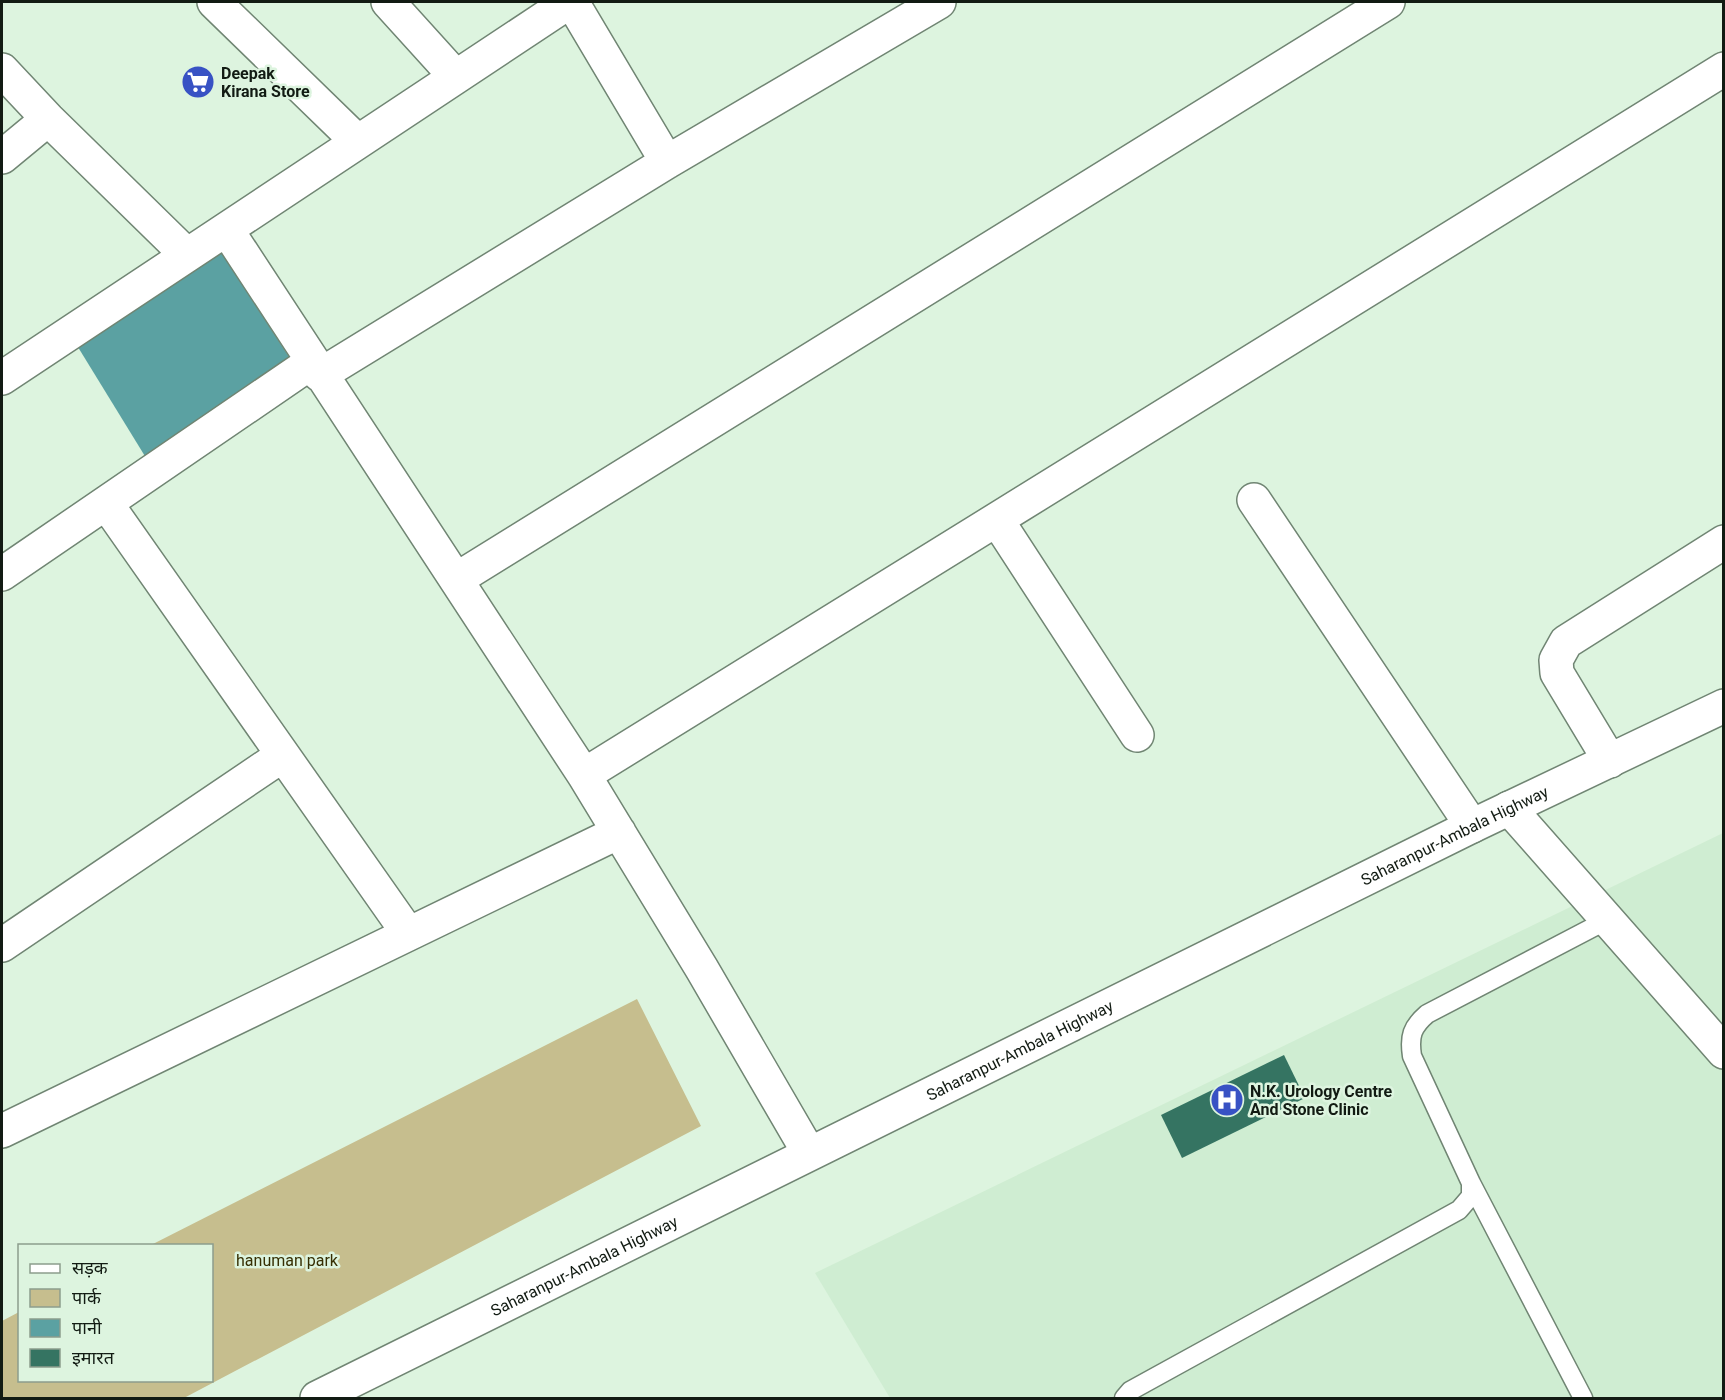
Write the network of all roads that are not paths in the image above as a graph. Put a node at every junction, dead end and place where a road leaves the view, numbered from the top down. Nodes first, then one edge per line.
1 (214, 2) edge
2 (388, 2) edge
3 (570, 2) edge
4 (939, 2) edge
5 (1388, 2) edge
6 (1724, 69) edge
7 (2, 70) edge
8 (456, 77) junction
9 (48, 119) junction
10 (357, 141) junction
11 (2, 157) edge
12 (667, 162) junction
13 (227, 230) junction
14 (186, 254) junction
15 (316, 368) junction
16 (2, 378) edge
17 (1254, 500) dead end
18 (106, 503) junction
19 (997, 520) junction
20 (1724, 542) edge
21 (2, 574) edge
22 (457, 579) junction
23 (1724, 706) edge
24 (1137, 735) dead end
25 (283, 755) junction
26 (1610, 761) junction
27 (584, 775) junction
28 (1509, 808) junction
29 (1472, 826) junction
30 (619, 832) junction
31 (1607, 920) junction
32 (408, 933) junction
33 (2, 945) edge
34 (1724, 1052) edge
35 (2, 1131) edge
36 (809, 1153) junction
37 (1471, 1183) junction
38 (317, 1398) edge
39 (1124, 1398) edge
40 (1582, 1398) edge

1 - 10 street
2 - 8 street
3 - 8 street
3 - 12 street
4 - 12 street
5 - 22 street
6 - 19 street
7 - 9 street
8 - 10 street
9 - 11 street
9 - 14 street
10 - 13 street
12 - 15 street
13 - 14 street
13 - 15 street
14 - 16 street
15 - 18 street
15 - 22 street
17 - 29 street
18 - 21 street
18 - 25 street
19 - 24 street
19 - 27 street
20 - 26 street
22 - 27 street
23 - 26 street, Saharanpur-Ambala Highway
25 - 32 street
25 - 33 street
26 - 28 street, Saharanpur-Ambala Highway
27 - 30 street
28 - 29 street, Saharanpur-Ambala Highway
28 - 31 street
29 - 36 street, Saharanpur-Ambala Highway
30 - 32 street
30 - 36 street
31 - 34 street
31 - 37 lane
32 - 35 street
36 - 38 street, Saharanpur-Ambala Highway
37 - 39 lane
37 - 40 lane

